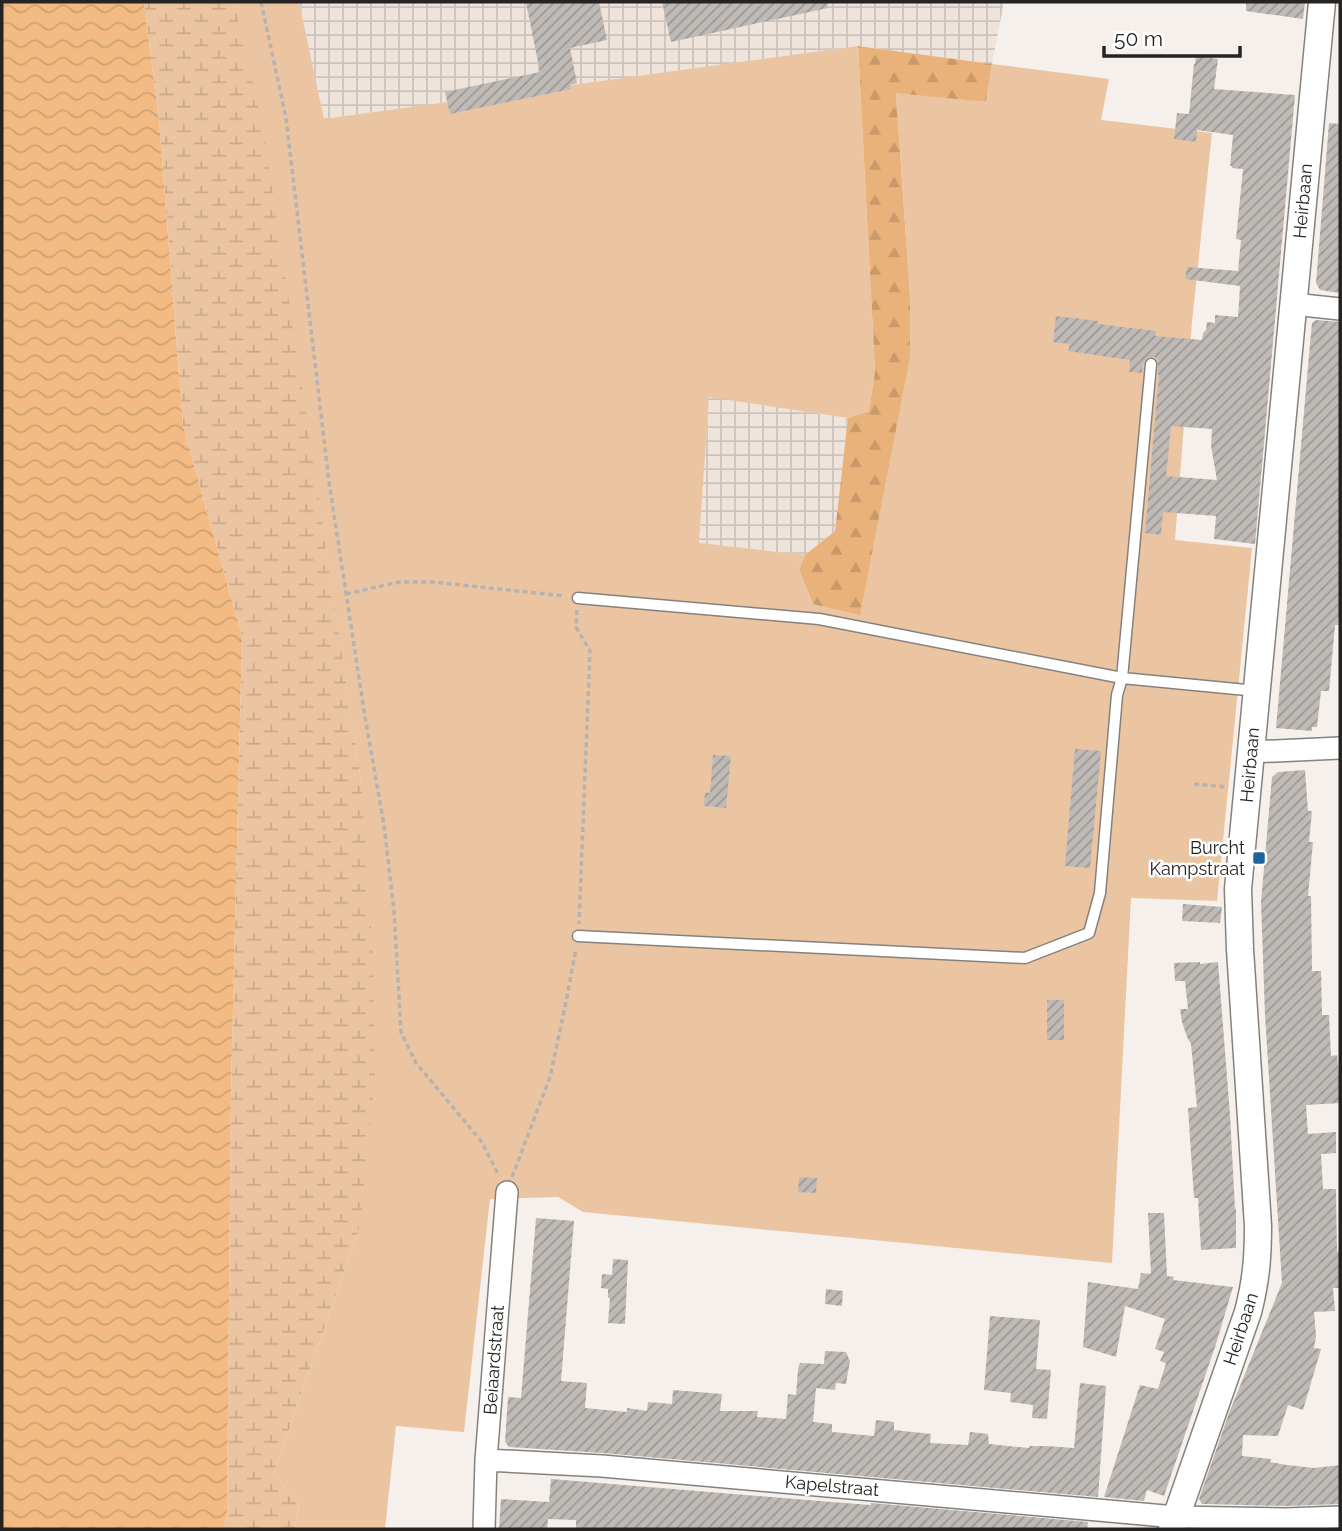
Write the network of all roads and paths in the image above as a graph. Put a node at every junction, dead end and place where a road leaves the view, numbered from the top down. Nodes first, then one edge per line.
1 (261, 2) edge
2 (1328, 4) edge
3 (1293, 304) junction
4 (1340, 309) edge
5 (1151, 364) dead end
6 (346, 594) junction
7 (578, 598) junction
8 (1122, 678) junction
9 (1257, 691) junction
10 (1340, 748) edge
11 (1251, 752) junction
12 (1194, 784) dead end
13 (1236, 788) dead end
14 (578, 936) junction
15 (507, 1192) junction
16 (486, 1460) junction
17 (1340, 1517) edge
18 (1174, 1523) edge
19 (484, 1529) edge

1 - 6 path
2 - 3 street, Heirbaan
3 - 4 street
3 - 9 street, Heirbaan
5 - 8 lane
6 - 7 path
6 - 15 path
7 - 8 lane
7 - 14 path
8 - 9 lane
8 - 14 lane
9 - 11 street, Heirbaan
10 - 11 street
11 - 18 street, Heirbaan
12 - 13 path
14 - 15 path
15 - 16 street, Beiaardstraat
16 - 18 street, Kapelstraat
16 - 19 street, Beiaardstraat
17 - 18 street, Kapelstraat

